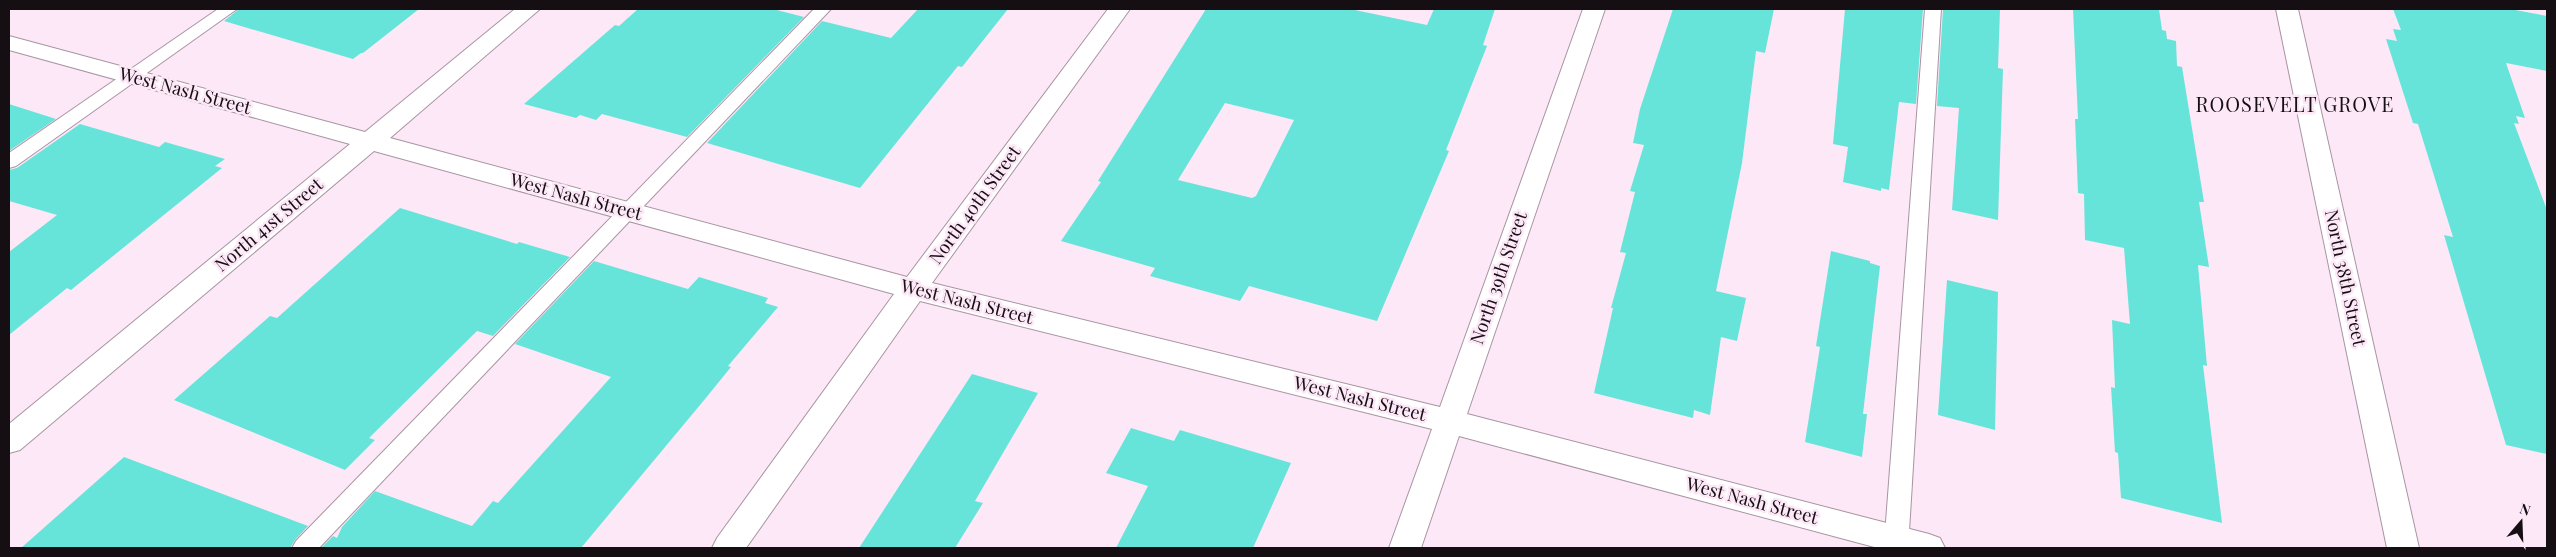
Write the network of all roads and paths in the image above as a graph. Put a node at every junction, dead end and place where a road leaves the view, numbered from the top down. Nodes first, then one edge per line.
1 (229, 9) edge
2 (528, 9) edge
3 (823, 9) edge
4 (1119, 9) edge
5 (1594, 9) edge
6 (1933, 9) edge
7 (2288, 9) edge
8 (9, 43) edge
9 (131, 76) junction
10 (369, 141) junction
11 (9, 162) edge
12 (629, 211) junction
13 (913, 289) junction
14 (1449, 421) junction
15 (9, 441) edge
16 (1896, 544) edge
17 (304, 548) edge
18 (728, 548) edge
19 (1406, 548) edge
20 (1929, 548) edge
21 (2403, 548) edge

1 - 9 lane
2 - 10 street, North 41st Street
3 - 12 lane
4 - 13 street, North 40th Street
5 - 14 street, North 39th Street
6 - 16 lane
7 - 21 street, North 38th Street
8 - 9 street, West Nash Street
9 - 10 street, West Nash Street
9 - 11 lane
10 - 12 street, West Nash Street
10 - 15 street, North 41st Street
12 - 13 street, West Nash Street
12 - 17 lane
13 - 14 street, West Nash Street
13 - 18 street, North 40th Street
14 - 16 street, West Nash Street
14 - 19 street, North 39th Street
16 - 20 street, West Nash Street

